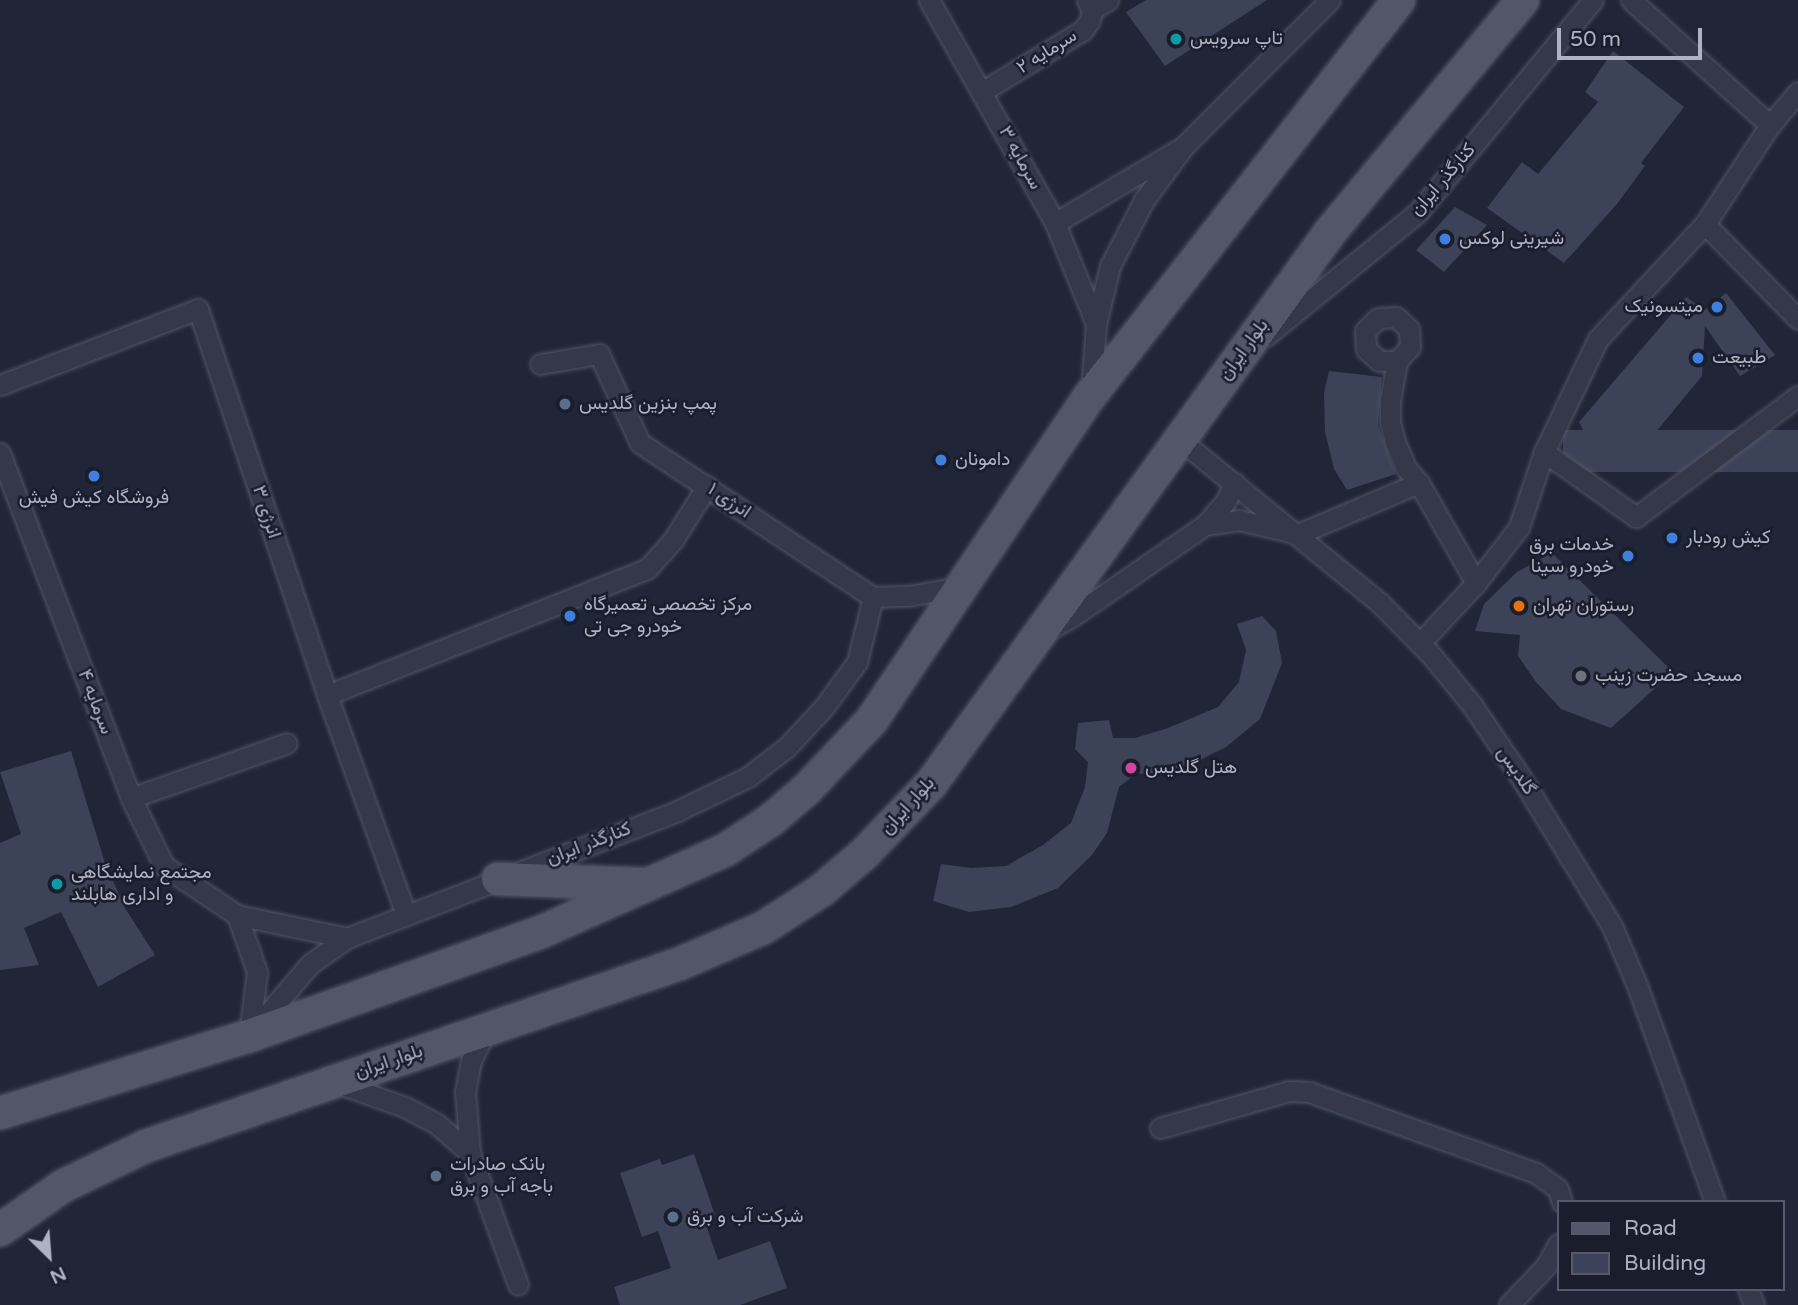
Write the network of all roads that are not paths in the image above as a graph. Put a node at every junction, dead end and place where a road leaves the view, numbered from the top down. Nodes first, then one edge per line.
1 (929, 0) edge
2 (1311, 0) edge
3 (1330, 0) edge
4 (1399, 0) edge
5 (1523, 0) edge
6 (1593, 0) edge
7 (1631, 0) edge
8 (1096, 3) edge
9 (1310, 22) junction
10 (983, 91) junction
11 (1798, 92) edge
12 (1770, 125) junction
13 (1184, 146) junction
14 (1055, 223) junction
15 (1705, 224) junction
16 (1798, 319) edge
17 (1096, 324) junction
18 (1236, 361) junction
19 (1398, 361) dead end
20 (540, 365) dead end
21 (0, 386) edge
22 (1798, 396) edge
23 (1090, 397) junction
24 (1180, 439) junction
25 (1544, 452) junction
26 (0, 453) edge
27 (1234, 483) junction
28 (1419, 483) junction
29 (707, 486) junction
30 (1205, 525) junction
31 (1298, 534) junction
32 (1476, 583) junction
33 (964, 586) junction
34 (873, 597) junction
35 (1037, 636) junction
36 (1420, 643) junction
37 (327, 695) junction
38 (287, 743) dead end
39 (131, 798) junction
40 (498, 879) junction
41 (648, 884) junction
42 (237, 915) junction
43 (406, 915) junction
44 (347, 939) junction
45 (486, 1030) junction
46 (249, 1036) junction
47 (332, 1082) junction
48 (6, 1108) edge
49 (1160, 1128) dead end
50 (470, 1153) junction
51 (1561, 1200) edge
52 (1714, 1200) edge
53 (0, 1230) edge
54 (1556, 1248) edge
55 (518, 1285) dead end
56 (1509, 1305) edge

1 - 10 street, سرمایه ۳
2 - 9 street
3 - 9 street
4 - 23 main road
5 - 18 main road, بلوار ایران
6 - 18 street, کنارگذر ایران
7 - 12 street
8 - 10 street, سرمایه ۲
9 - 13 street
10 - 14 street, سرمایه ۳
11 - 12 street
12 - 15 street
13 - 14 street
13 - 17 street
14 - 17 street, سرمایه ۳
15 - 16 street
15 - 25 street
17 - 23 street
18 - 24 main road, بلوار ایران
19 - 28 street
20 - 29 street, انرژی ۱
21 - 37 street, انرژی ۳
22 - 25 street
23 - 33 main road
24 - 27 street, گلدیس
24 - 35 main road, بلوار ایران
25 - 32 street
26 - 39 street, سرمایه ۴
27 - 30 street
27 - 31 street, گلدیس
28 - 31 street
28 - 32 street
29 - 34 street, انرژی ۱
29 - 37 street
30 - 31 street
30 - 35 street
31 - 36 street, گلدیس
32 - 36 street
33 - 34 street
33 - 41 main road
34 - 40 street, کنارگذر ایران
35 - 45 main road, بلوار ایران
36 - 52 street, گلدیس
37 - 43 street, انرژی ۳
38 - 39 street
39 - 42 street, سرمایه ۴
40 - 41 main road
40 - 43 street, کنارگذر ایران
41 - 46 main road
42 - 44 street
42 - 46 street
43 - 44 street, کنارگذر ایران
44 - 46 street, کنارگذر ایران
45 - 47 main road, بلوار ایران
45 - 50 street
46 - 48 main road
47 - 50 street
47 - 53 main road, بلوار ایران
49 - 51 street
50 - 55 street
54 - 56 street

